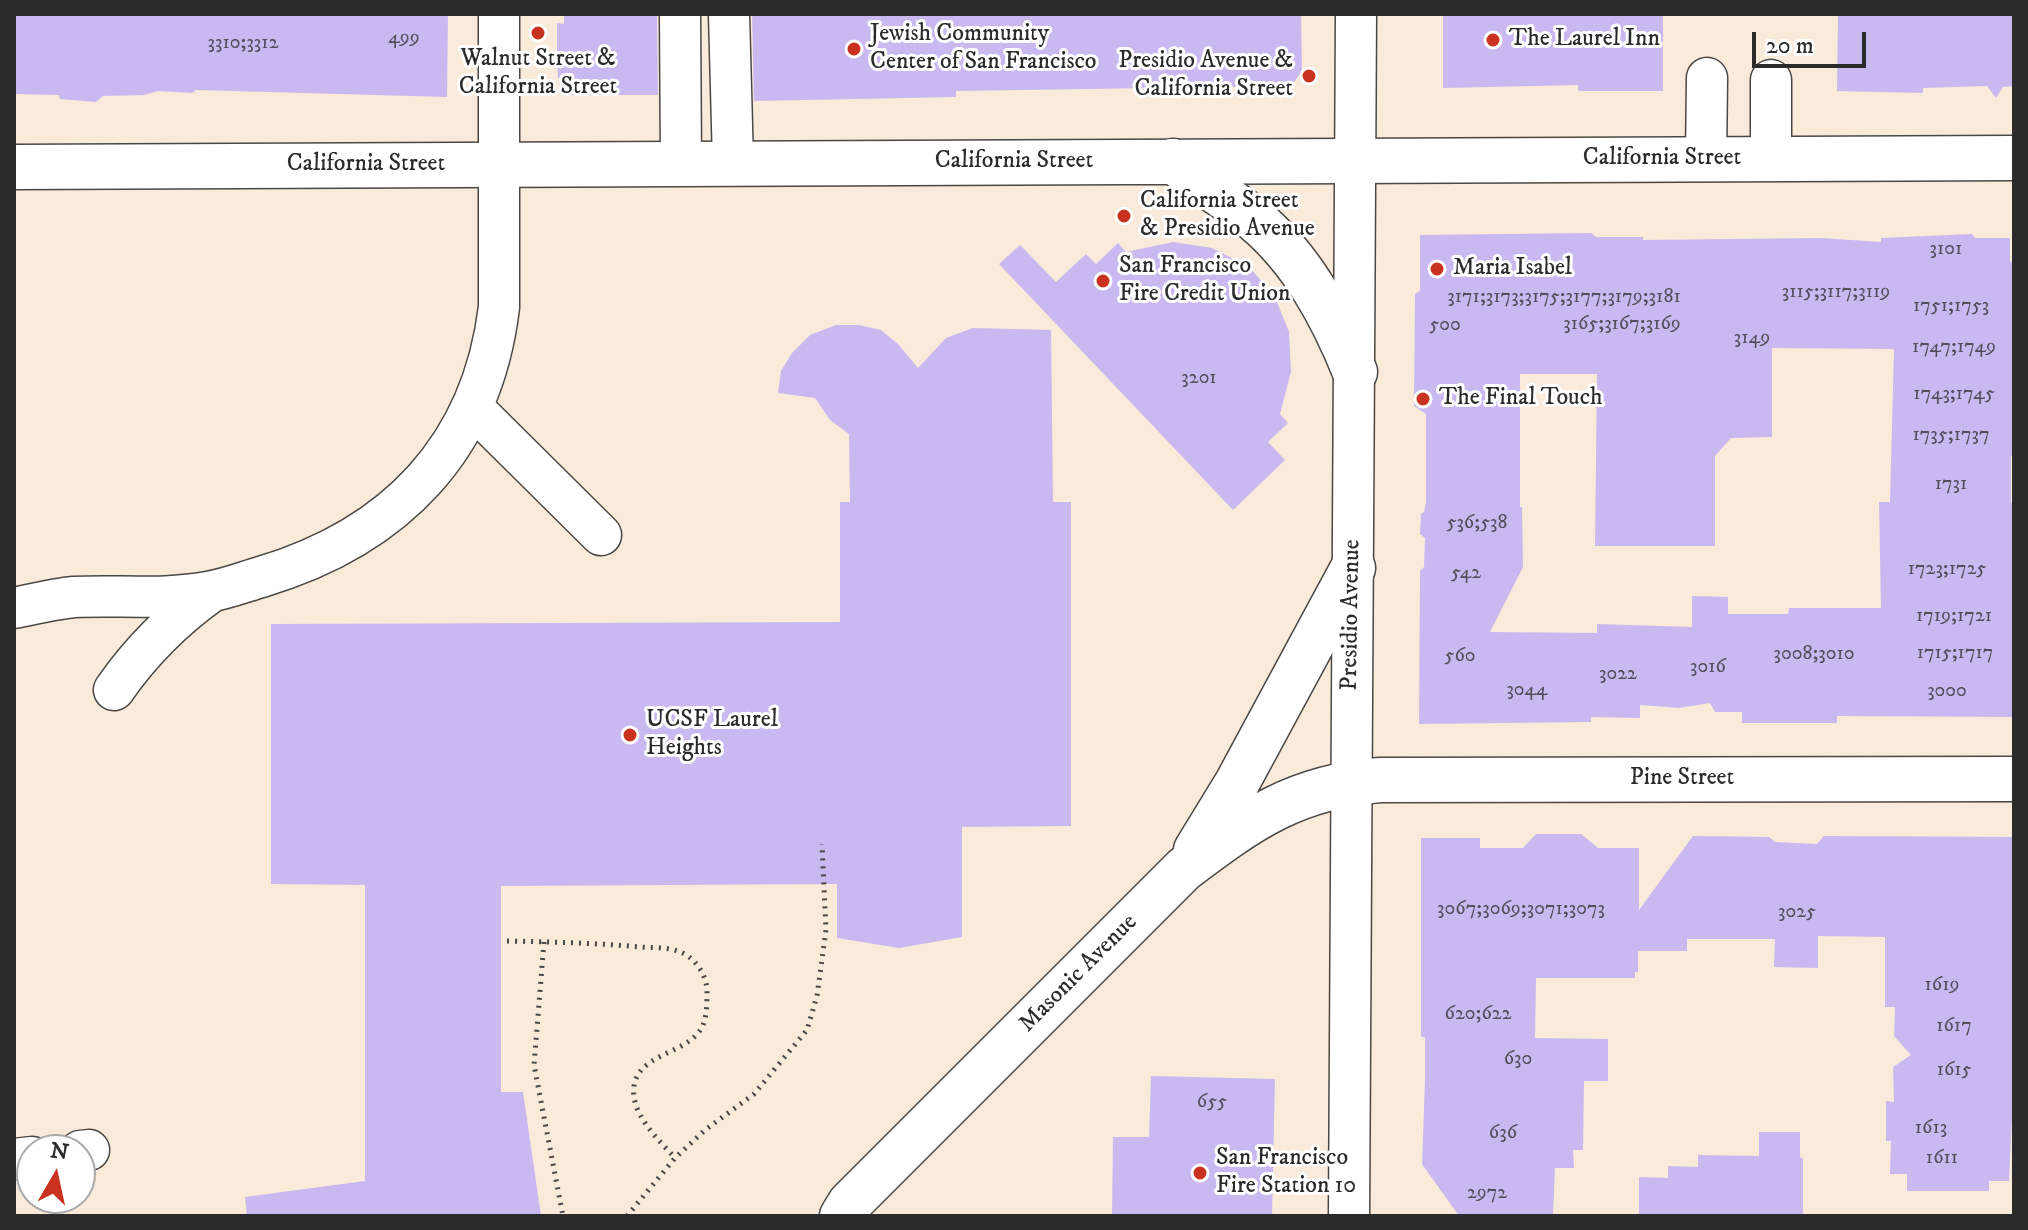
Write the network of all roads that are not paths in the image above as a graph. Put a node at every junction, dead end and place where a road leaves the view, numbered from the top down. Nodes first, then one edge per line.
1 (499, 14) edge
2 (680, 14) edge
3 (729, 14) edge
4 (1356, 14) edge
5 (1707, 78) dead end
6 (1771, 80) dead end
7 (2014, 158) edge
8 (1706, 159) junction
9 (1771, 159) junction
10 (1173, 161) junction
11 (1355, 161) junction
12 (681, 163) junction
13 (733, 163) junction
14 (498, 164) junction
15 (14, 167) edge
16 (1355, 372) junction
17 (473, 408) junction
18 (601, 535) dead end
19 (1353, 568) junction
20 (211, 592) junction
21 (14, 608) edge
22 (114, 690) dead end
23 (2014, 779) edge
24 (1351, 783) junction
25 (1184, 869) junction
26 (838, 1212) edge
27 (1349, 1216) edge

1 - 14 street
2 - 12 street
3 - 13 street
4 - 11 street, Presidio Avenue
5 - 8 street
6 - 9 street
7 - 9 main road, California Street
8 - 9 main road, California Street
8 - 11 main road, California Street
10 - 11 main road, California Street
10 - 13 main road, California Street
10 - 16 main road
11 - 16 street, Presidio Avenue
12 - 13 main road, California Street
12 - 14 main road, California Street
14 - 15 main road, California Street
14 - 17 street
16 - 19 street, Presidio Avenue
17 - 18 street
17 - 20 street
19 - 24 street, Presidio Avenue
19 - 25 main road
20 - 21 street
20 - 22 street
23 - 24 main road, Pine Street
24 - 25 main road, Masonic Avenue
24 - 27 street, Presidio Avenue
25 - 26 main road, Masonic Avenue

